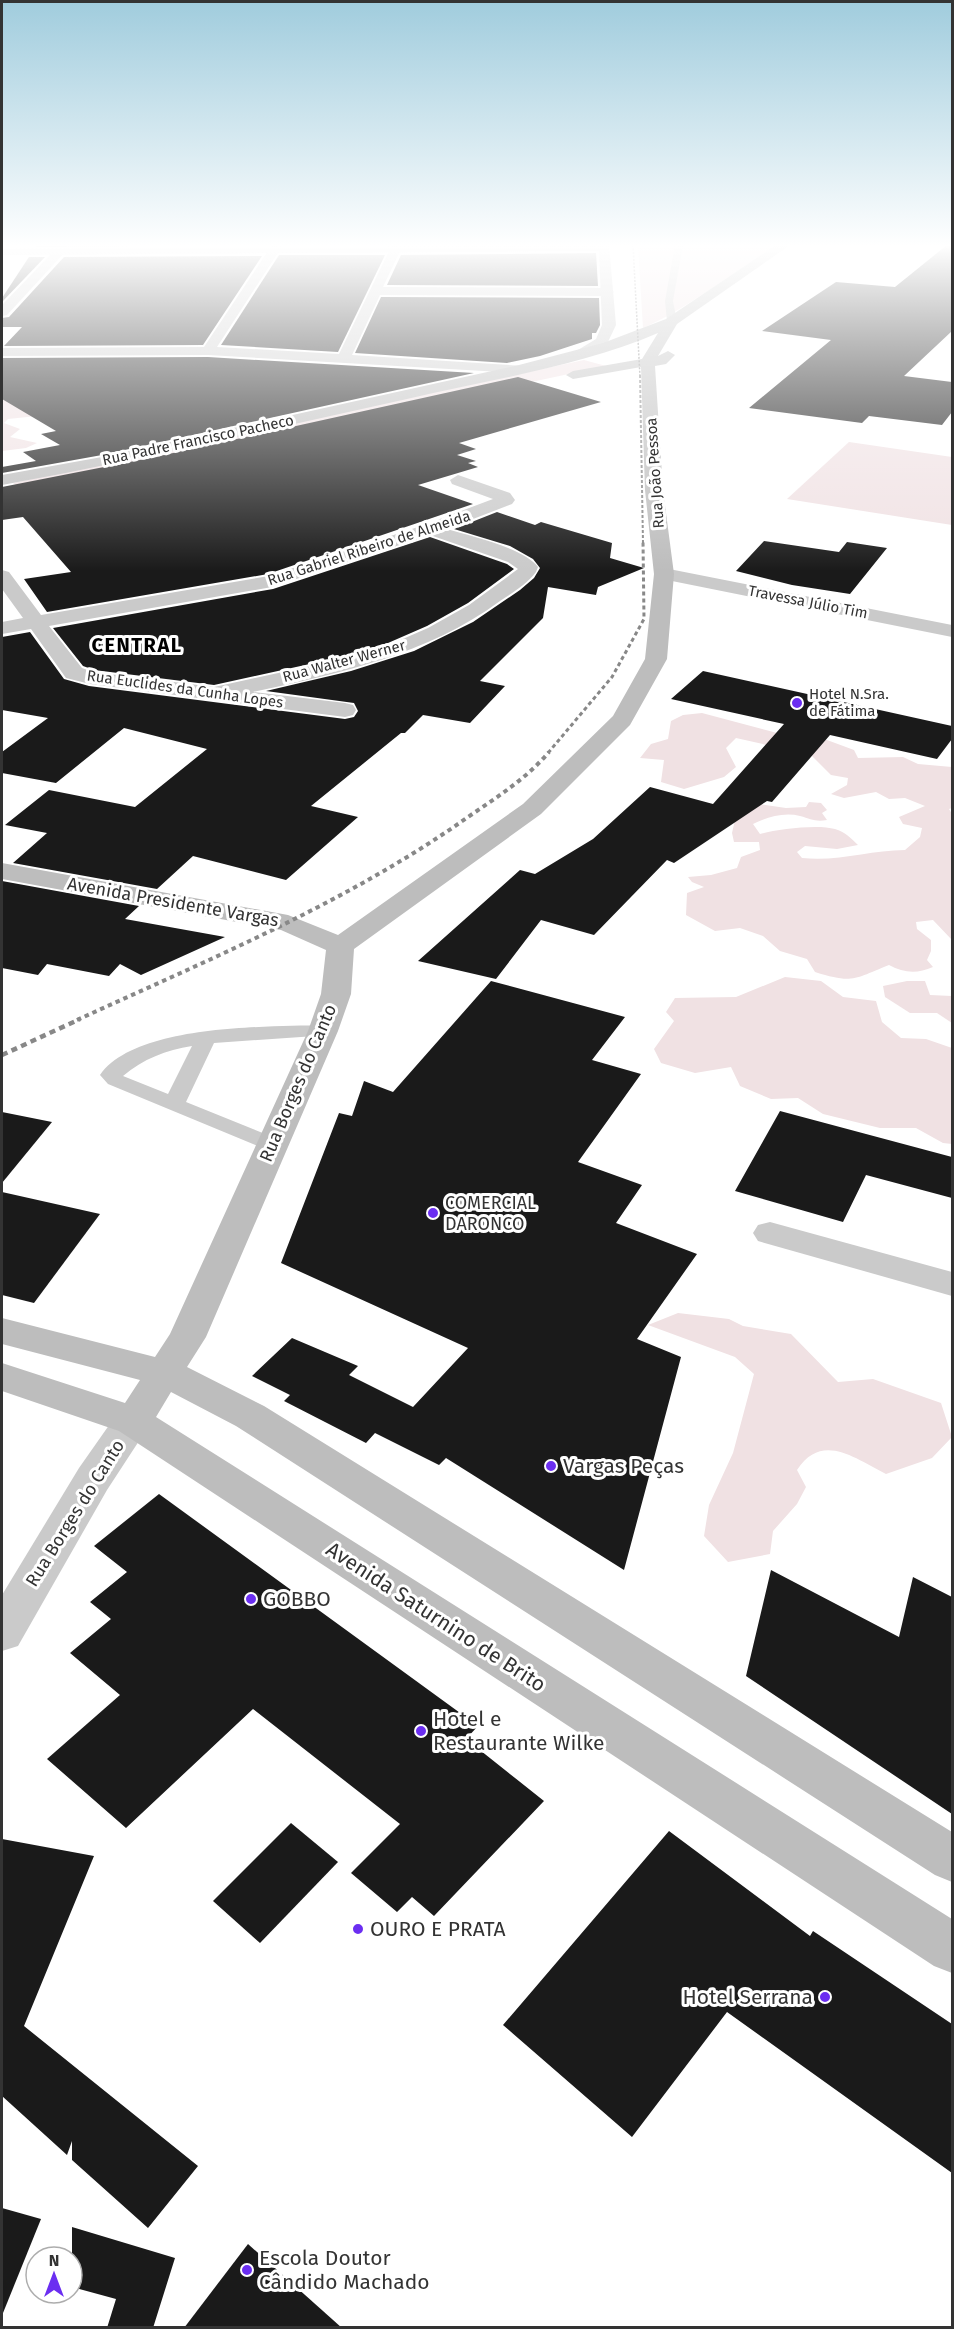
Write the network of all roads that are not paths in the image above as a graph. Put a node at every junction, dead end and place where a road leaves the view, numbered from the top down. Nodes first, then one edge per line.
1 (260, 354) edge
2 (346, 354) edge
3 (574, 354) edge
4 (658, 354) edge
5 (668, 354) edge
6 (344, 358) junction
7 (653, 364) junction
8 (520, 369) junction
9 (562, 378) dead end
10 (261, 443) dead end
11 (102, 462) junction
12 (116, 473) junction
13 (2, 480) edge
14 (458, 480) dead end
15 (2, 490) edge
16 (430, 530) junction
17 (664, 574) junction
18 (2, 576) edge
19 (34, 622) junction
20 (2, 628) edge
21 (952, 631) edge
22 (212, 694) junction
23 (345, 710) dead end
24 (2, 871) edge
25 (340, 946) junction
26 (322, 1031) junction
27 (206, 1038) junction
28 (174, 1104) junction
29 (272, 1145) junction
30 (770, 1233) dead end
31 (952, 1284) edge
32 (2, 1331) edge
33 (166, 1373) junction
34 (2, 1377) edge
35 (133, 1421) junction
36 (2, 1633) edge
37 (952, 1859) edge
38 (952, 1948) edge

1 - 6 street
2 - 6 street
3 - 8 main road, Rua Padre Francisco Pacheco
4 - 7 main road
5 - 7 main road
6 - 8 street
7 - 9 main road
7 - 17 main road, Rua João Pessoa
8 - 11 main road, Rua Padre Francisco Pacheco
10 - 12 main road, Rua Padre Francisco Pacheco
11 - 12 main road
11 - 13 main road, Rua Padre Francisco Pacheco
12 - 15 main road, Rua Padre Francisco Pacheco
14 - 16 street, Rua Gabriel Ribeiro de Almeida
16 - 19 street, Rua Gabriel Ribeiro de Almeida
16 - 22 street, Rua Walter Werner
17 - 21 street, Travessa Júlio Tim
17 - 25 main road
18 - 19 street, Rua Euclides da Cunha Lopes
19 - 20 street, Rua Gabriel Ribeiro de Almeida
19 - 22 street, Rua Euclides da Cunha Lopes
22 - 23 street, Rua Euclides da Cunha Lopes
24 - 25 main road, Avenida Presidente Vargas
25 - 26 main road, Rua Borges do Canto
26 - 27 lane
26 - 29 main road, Rua Borges do Canto
27 - 28 lane
27 - 28 lane
28 - 29 lane
29 - 33 main road, Rua Borges do Canto
30 - 31 street
32 - 33 main road
33 - 35 main road, Rua Borges do Canto
33 - 37 main road
34 - 35 main road, Avenida Saturnino de Brito
35 - 36 street, Rua Borges do Canto
35 - 38 main road, Avenida Saturnino de Brito

